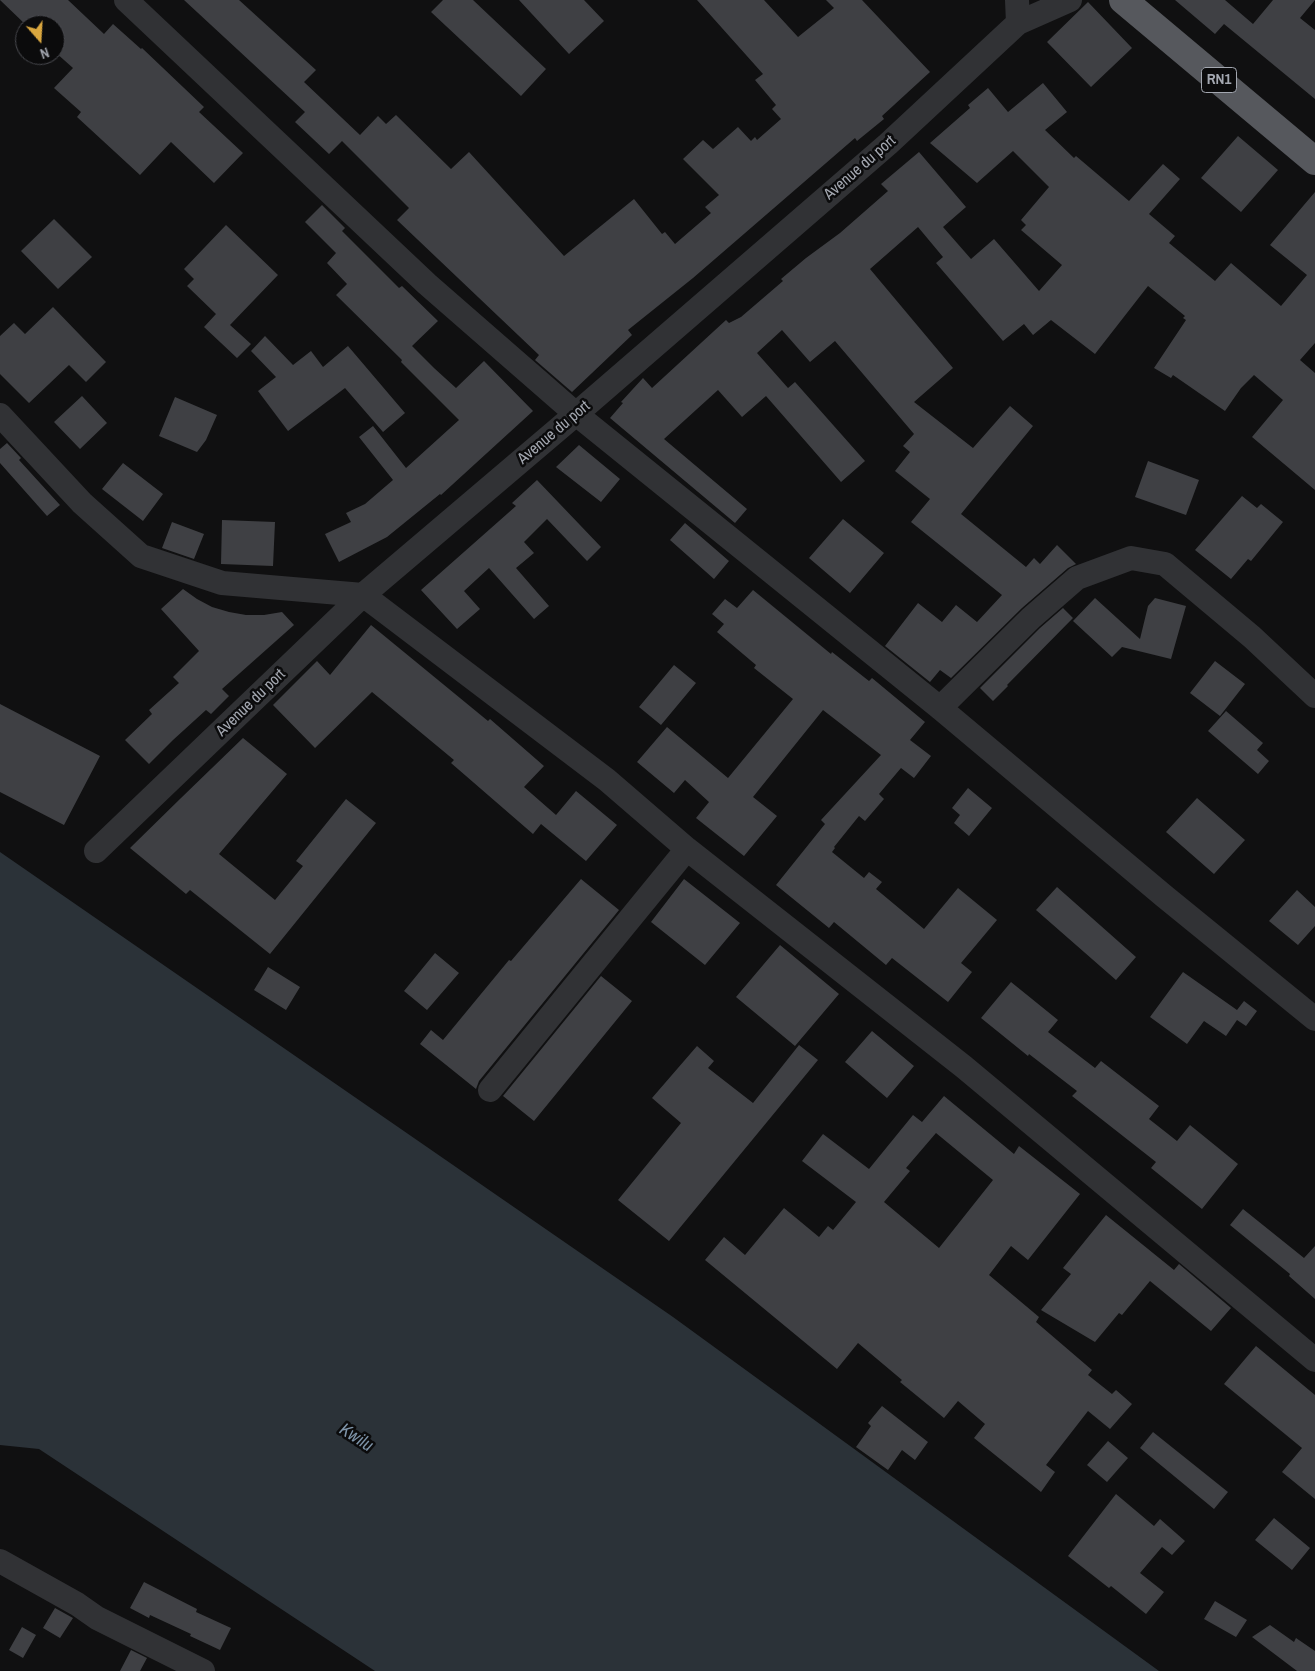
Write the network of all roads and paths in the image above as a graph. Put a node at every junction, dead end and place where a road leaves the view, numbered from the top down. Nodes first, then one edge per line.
1 (126, 0) edge
2 (1017, 0) edge
3 (1070, 0) edge
4 (1123, 0) edge
5 (1018, 23) junction
6 (1315, 161) edge
7 (576, 414) junction
8 (0, 415) edge
9 (363, 595) junction
10 (1315, 696) edge
11 (940, 708) junction
12 (687, 849) junction
13 (96, 851) dead end
14 (1315, 1019) edge
15 (490, 1090) dead end
16 (1315, 1360) edge
17 (0, 1560) edge
18 (203, 1671) edge

1 - 7 street
2 - 5 street
3 - 5 street, Avenue du port
4 - 6 highway, RN1
5 - 7 street, Avenue du port
7 - 9 street, Avenue du port
7 - 11 street
8 - 9 street
9 - 12 street
9 - 13 street, Avenue du port
10 - 11 street
11 - 14 street
12 - 15 street
12 - 16 street
17 - 18 street

